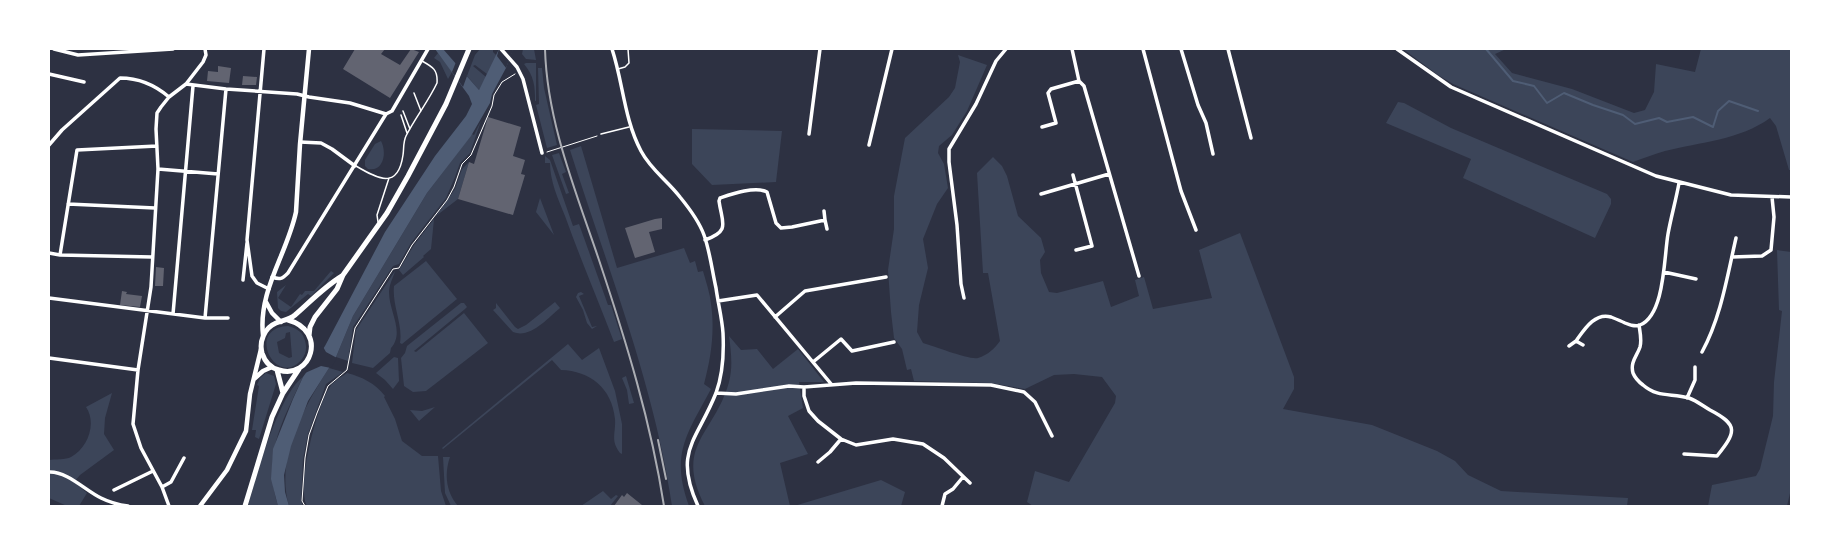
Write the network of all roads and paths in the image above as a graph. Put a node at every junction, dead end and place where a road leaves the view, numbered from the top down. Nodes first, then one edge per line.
1 (54, 49) edge
2 (92, 49) edge
3 (173, 49) edge
4 (205, 49) edge
5 (264, 49) edge
6 (309, 49) edge
7 (428, 49) edge
8 (469, 49) edge
9 (501, 49) edge
10 (612, 49) edge
11 (628, 49) edge
12 (820, 49) edge
13 (892, 49) edge
14 (1006, 49) edge
15 (1072, 49) edge
16 (1143, 49) edge
17 (1181, 49) edge
18 (1228, 49) edge
19 (1397, 49) edge
20 (152, 50) edge
21 (91, 55) junction
22 (422, 60) junction
23 (618, 69) junction
24 (49, 74) edge
25 (515, 74) dead end
26 (1079, 81) junction
27 (84, 82) dead end
28 (186, 84) junction
29 (193, 86) junction
30 (226, 89) junction
31 (260, 91) junction
32 (414, 93) dead end
33 (304, 96) junction
34 (169, 97) junction
35 (403, 111) dead end
36 (421, 112) junction
37 (386, 114) junction
38 (400, 115) dead end
39 (631, 126) junction
40 (1042, 127) dead end
41 (410, 129) junction
42 (407, 134) junction
43 (601, 134) joint
44 (809, 134) dead end
45 (1251, 138) dead end
46 (300, 142) junction
47 (49, 145) edge
48 (869, 145) dead end
49 (157, 146) junction
50 (543, 153) joint
51 (1213, 154) dead end
52 (355, 166) junction
53 (158, 169) junction
54 (186, 172) junction
55 (218, 174) junction
56 (1108, 174) junction
57 (1073, 175) dead end
58 (389, 178) junction
59 (1679, 183) junction
60 (1076, 184) junction
61 (1041, 194) dead end
62 (1772, 197) junction
63 (1791, 197) edge
64 (68, 204) junction
65 (155, 208) junction
66 (824, 211) dead end
67 (825, 220) junction
68 (378, 226) junction
69 (827, 229) dead end
70 (1196, 230) dead end
71 (1736, 238) dead end
72 (247, 240) junction
73 (705, 240) junction
74 (1076, 250) dead end
75 (49, 252) edge
76 (60, 255) junction
77 (152, 257) junction
78 (1732, 257) junction
79 (1664, 272) junction
80 (343, 275) junction
81 (1139, 276) dead end
82 (272, 277) junction
83 (886, 277) dead end
84 (1696, 279) dead end
85 (242, 280) dead end
86 (269, 289) junction
87 (49, 298) edge
88 (964, 298) dead end
89 (718, 301) junction
90 (266, 302) junction
91 (147, 312) junction
92 (173, 314) junction
93 (775, 317) junction
94 (205, 318) junction
95 (228, 318) dead end
96 (288, 320) junction
97 (281, 322) junction
98 (1639, 325) junction
99 (263, 335) junction
100 (309, 336) junction
101 (1576, 341) junction
102 (894, 342) dead end
103 (1583, 345) dead end
104 (1569, 346) dead end
105 (261, 348) junction
106 (1702, 352) dead end
107 (49, 358) edge
108 (813, 362) junction
109 (272, 367) junction
110 (1695, 367) dead end
111 (298, 369) junction
112 (138, 370) junction
113 (278, 370) junction
114 (254, 379) junction
115 (832, 385) junction
116 (804, 386) junction
117 (716, 393) junction
118 (283, 394) junction
119 (1687, 398) junction
120 (1052, 436) dead end
121 (841, 439) junction
122 (1684, 454) dead end
123 (184, 458) dead end
124 (818, 462) dead end
125 (153, 471) junction
126 (49, 472) edge
127 (963, 477) junction
128 (970, 483) dead end
129 (162, 487) junction
130 (114, 490) dead end
131 (128, 506) edge
132 (168, 506) edge
133 (200, 506) edge
134 (245, 506) edge
135 (305, 506) edge
136 (698, 506) edge
137 (942, 506) edge

1 - 21 street
2 - 21 street
3 - 20 street
4 - 28 street
5 - 31 street
6 - 33 main road
7 - 22 street
8 - 68 main road
9 - 50 street
10 - 23 street
11 - 23 lane
12 - 44 street
13 - 48 street
14 - 88 street
15 - 26 street
16 - 70 street
17 - 51 street
18 - 45 street
19 - 59 street
20 - 21 street
22 - 36 lane
22 - 37 street
23 - 39 street
24 - 27 street
25 - 135 path
26 - 40 street
26 - 56 street
28 - 29 street
28 - 34 street
29 - 30 street
29 - 54 street
30 - 31 street
30 - 55 street
31 - 33 street
31 - 72 street
32 - 36 lane
33 - 37 street
33 - 46 main road
34 - 47 street
34 - 49 street
35 - 41 lane
36 - 41 lane
37 - 52 street
38 - 42 lane
39 - 43 lane
39 - 73 street
41 - 42 lane
42 - 58 lane
43 - 50 path
46 - 52 street
46 - 82 main road
49 - 53 street
49 - 64 street
52 - 58 lane
52 - 82 street
53 - 54 street
53 - 65 street
54 - 55 street
54 - 92 street
55 - 94 street
56 - 60 street
56 - 81 street
57 - 60 street
58 - 68 lane
59 - 62 street
59 - 79 street
60 - 61 street
60 - 74 street
62 - 63 street
62 - 78 street
64 - 65 street
64 - 76 street
65 - 77 street
66 - 67 street
67 - 69 street
67 - 73 street
68 - 80 main road
71 - 78 street
72 - 85 street
72 - 86 street
73 - 89 street
75 - 76 street
76 - 77 street
77 - 91 street
78 - 106 street
79 - 84 street
79 - 98 street
80 - 96 main road
80 - 100 main road
82 - 86 main road
83 - 93 street
86 - 90 main road
87 - 91 street
89 - 93 street
89 - 117 street
90 - 97 main road
90 - 99 main road
91 - 92 street
91 - 112 street
92 - 94 street
93 - 108 street
94 - 95 street
96 - 97 main road
96 - 100 main road
97 - 99 main road
98 - 101 street
98 - 119 street
99 - 105 main road
100 - 111 main road
101 - 103 street
101 - 104 street
102 - 108 street
105 - 109 main road
105 - 114 main road
107 - 112 street
108 - 115 street
109 - 113 main road
109 - 114 main road
110 - 119 street
111 - 113 main road
111 - 118 main road
112 - 125 street
113 - 118 main road
114 - 133 main road
115 - 116 street
115 - 120 street
116 - 117 street
116 - 121 street
117 - 136 street
118 - 134 main road
119 - 122 street
121 - 124 street
121 - 127 street
123 - 129 street
125 - 129 street
125 - 130 street
126 - 131 street
127 - 128 street
127 - 137 street
129 - 132 street

